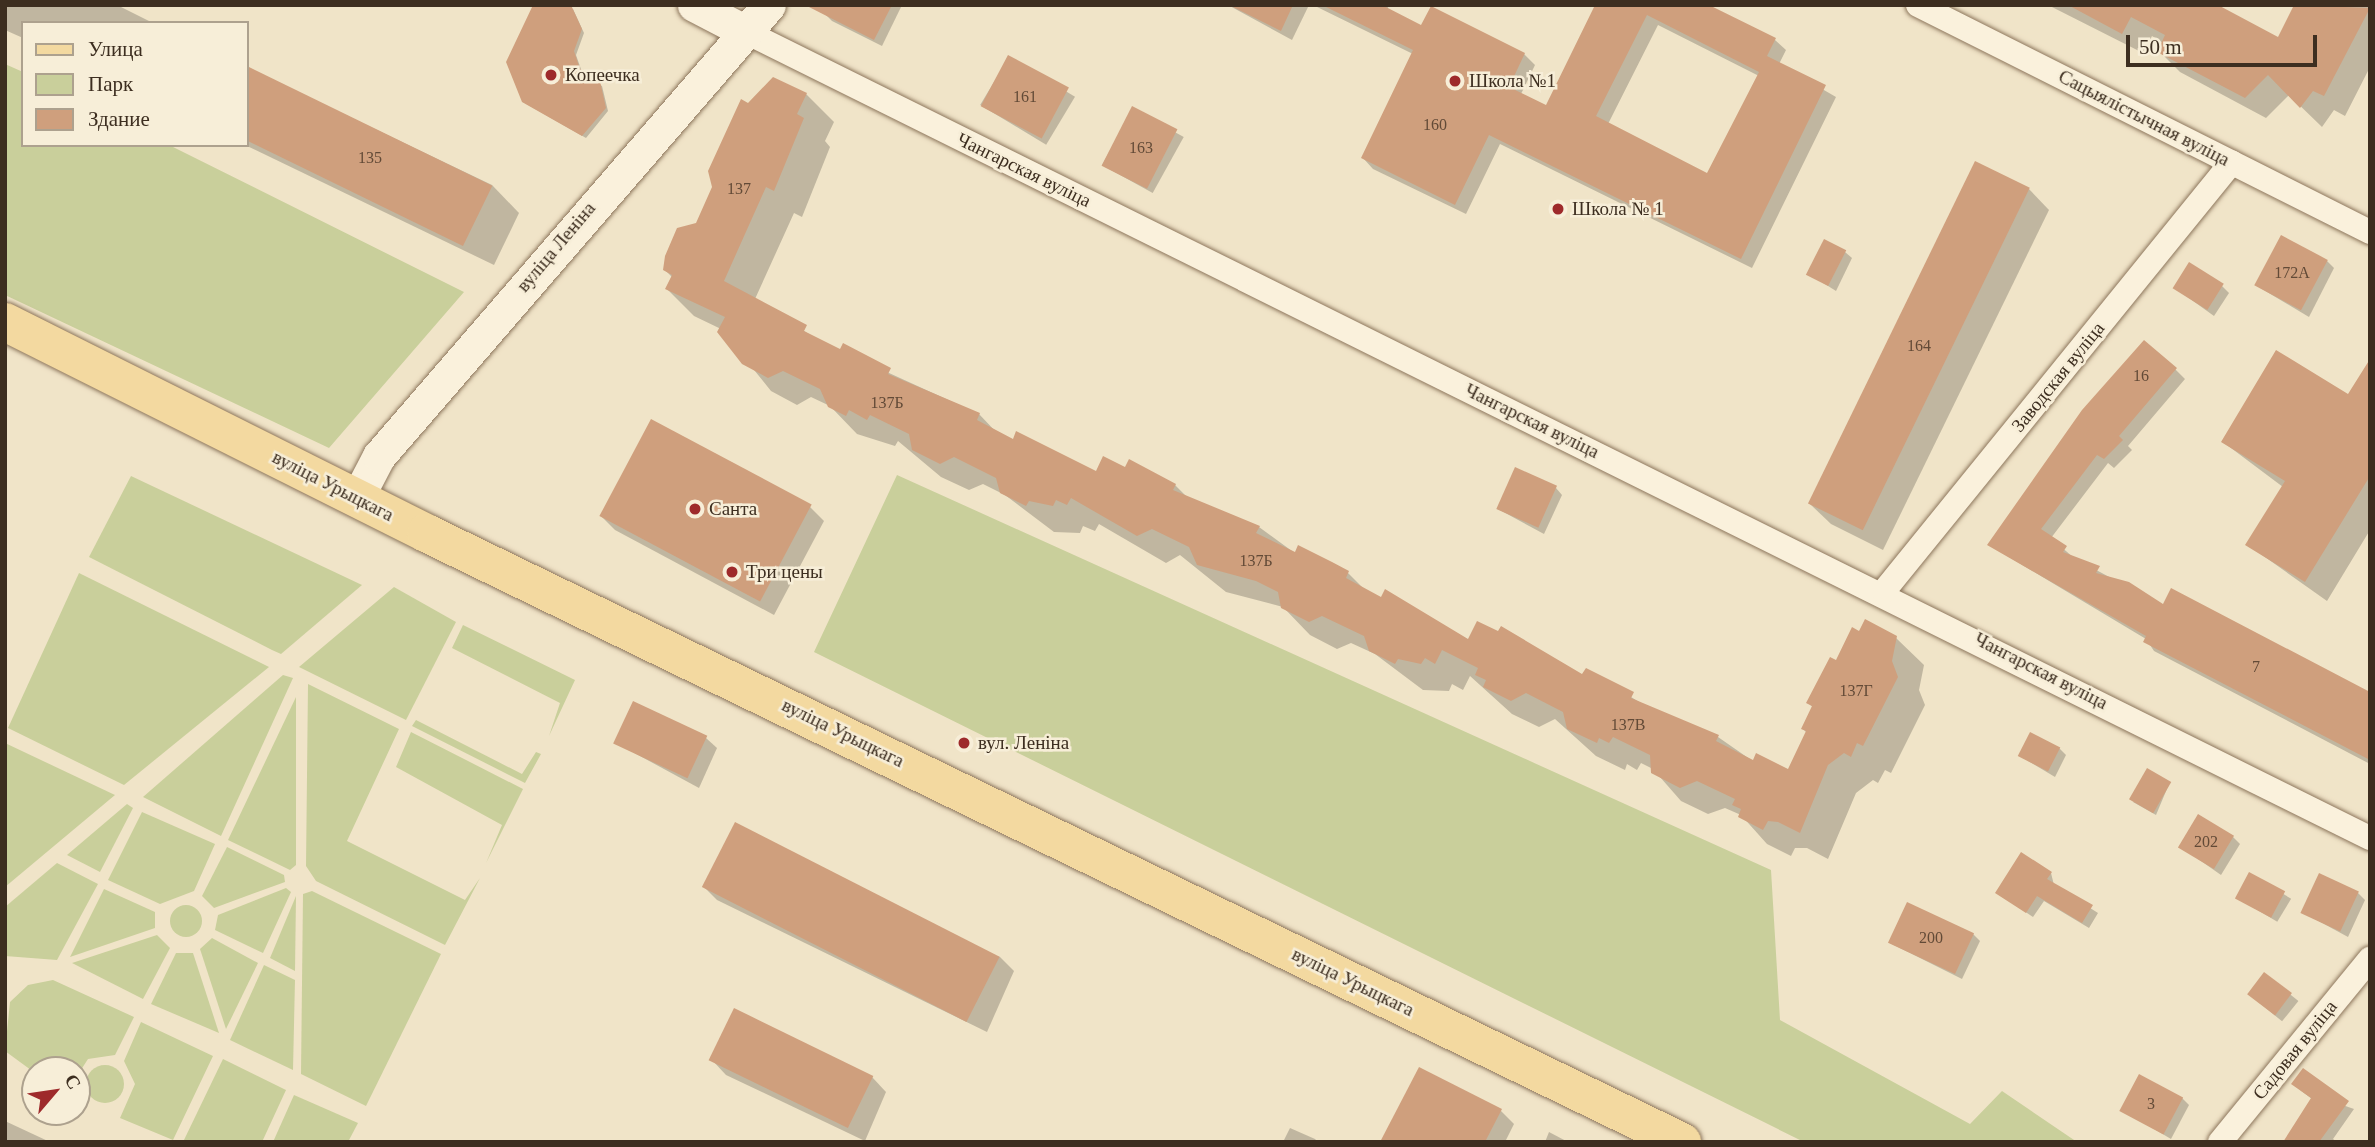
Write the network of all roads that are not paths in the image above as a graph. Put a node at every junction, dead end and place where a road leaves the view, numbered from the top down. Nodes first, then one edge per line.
1 (694, 5) edge
2 (769, 5) edge
3 (1918, 5) edge
4 (746, 32) junction
5 (2232, 162) junction
6 (2370, 232) edge
7 (5, 322) edge
8 (357, 498) junction
9 (1884, 591) junction
10 (2370, 838) edge
11 (2370, 959) edge
12 (1682, 1142) edge
13 (2220, 1142) edge

1 - 4 main road, Чангарская вуліца
2 - 4 main road, вуліца Леніна
3 - 5 street, Сацыялістычная вуліца
4 - 8 main road, вуліца Леніна
4 - 9 street, Чангарская вуліца
5 - 6 street, Сацыялістычная вуліца
5 - 9 street, Заводская вуліца
7 - 8 main road, вуліца Урыцкага
8 - 12 main road, вуліца Урыцкага
9 - 10 street, Чангарская вуліца
11 - 13 street, Садовая вуліца

